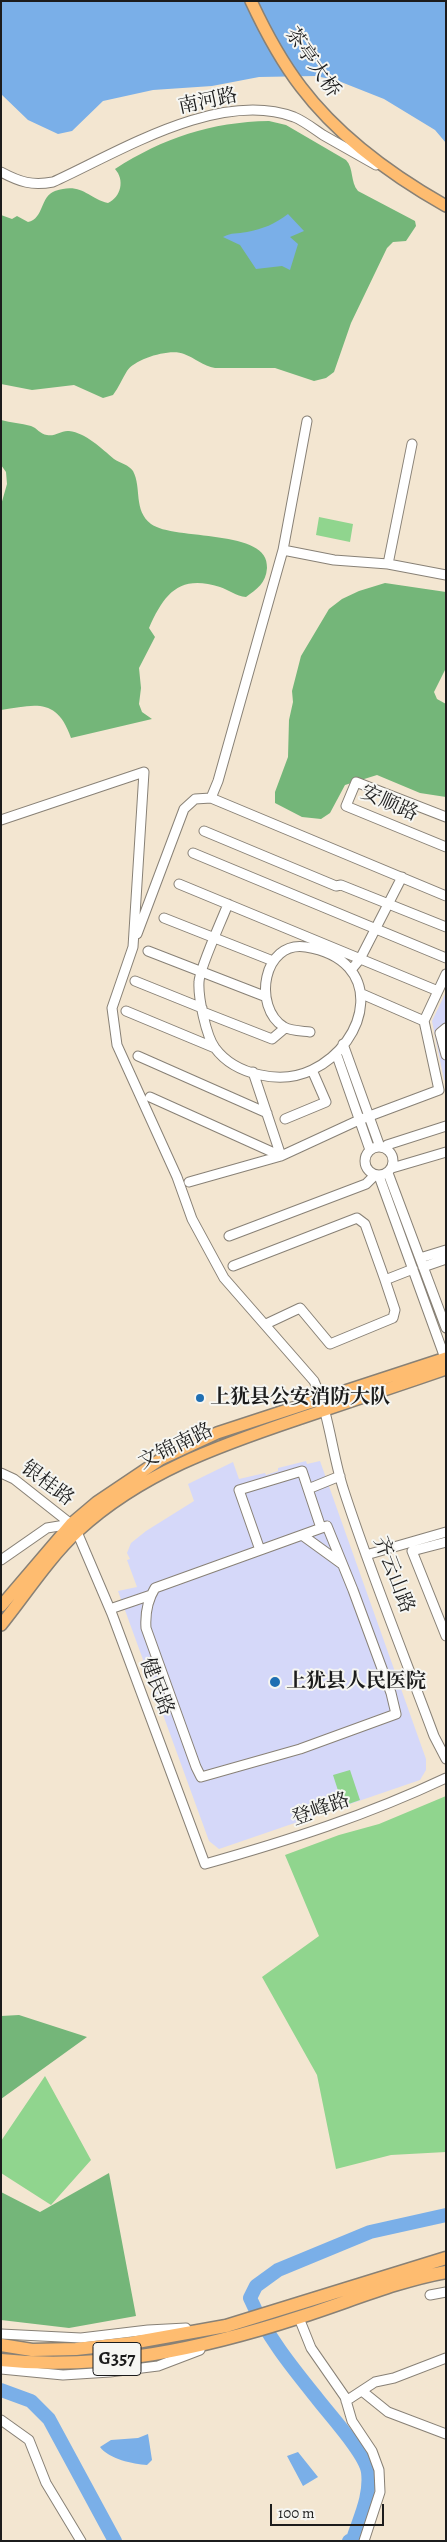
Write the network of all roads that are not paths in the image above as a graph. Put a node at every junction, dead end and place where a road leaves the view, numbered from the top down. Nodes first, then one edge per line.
1 (251, 1) edge
2 (1, 172) edge
3 (417, 189) junction
4 (446, 206) edge
5 (308, 421) dead end
6 (412, 444) dead end
7 (283, 550) junction
8 (388, 564) junction
9 (446, 575) edge
10 (211, 798) junction
11 (446, 818) edge
12 (1, 820) edge
13 (204, 831) dead end
14 (446, 847) edge
15 (193, 853) dead end
16 (402, 877) junction
17 (179, 884) dead end
18 (446, 896) edge
19 (228, 904) junction
20 (388, 904) junction
21 (164, 918) dead end
22 (446, 927) edge
23 (375, 929) junction
24 (215, 938) junction
25 (133, 947) junction
26 (148, 951) dead end
27 (446, 958) edge
28 (360, 959) junction
29 (273, 961) junction
30 (351, 970) junction
31 (202, 972) junction
32 (446, 974) edge
33 (135, 981) dead end
34 (438, 991) junction
35 (362, 994) junction
36 (264, 996) junction
37 (203, 1010) junction
38 (126, 1011) dead end
39 (424, 1020) junction
40 (285, 1028) junction
41 (446, 1028) edge
42 (310, 1032) dead end
43 (343, 1044) junction
44 (214, 1048) junction
45 (336, 1053) junction
46 (446, 1055) edge
47 (138, 1056) dead end
48 (312, 1070) junction
49 (252, 1072) junction
50 (442, 1089) edge
51 (150, 1097) dead end
52 (266, 1113) junction
53 (369, 1116) junction
54 (285, 1119) dead end
55 (359, 1120) junction
56 (446, 1126) edge
57 (383, 1148) junction
58 (370, 1150) junction
59 (446, 1152) edge
60 (281, 1156) junction
61 (383, 1173) junction
62 (189, 1182) dead end
63 (229, 1236) dead end
64 (446, 1250) edge
65 (446, 1259) edge
66 (422, 1263) junction
67 (233, 1266) dead end
68 (412, 1267) junction
69 (385, 1280) junction
70 (266, 1324) junction
71 (446, 1328) edge
72 (446, 1358) edge
73 (446, 1370) edge
74 (324, 1404) junction
75 (1, 1472) edge
76 (340, 1476) junction
77 (308, 1489) junction
78 (74, 1528) junction
79 (321, 1528) junction
80 (446, 1532) edge
81 (302, 1535) junction
82 (446, 1542) edge
83 (260, 1550) junction
84 (366, 1555) junction
85 (1, 1560) edge
86 (343, 1565) junction
87 (151, 1595) junction
88 (1, 1606) edge
89 (110, 1609) junction
90 (1, 1626) edge
91 (446, 1636) edge
92 (446, 1759) edge
93 (446, 1778) edge
94 (205, 1864) joint
95 (446, 2258) edge
96 (446, 2272) edge
97 (446, 2292) edge
98 (430, 2295) dead end
99 (299, 2318) junction
100 (228, 2332) junction
101 (1, 2334) edge
102 (1, 2345) edge
103 (446, 2358) edge
104 (1, 2360) edge
105 (1, 2369) edge
106 (362, 2391) junction
107 (346, 2401) junction
108 (1, 2420) edge
109 (446, 2434) edge
110 (81, 2541) edge
111 (364, 2541) edge

1 - 3 main road, 茶亭大桥
2 - 3 street, 南河路
3 - 4 main road, 茶亭大桥
5 - 7 street
6 - 8 street
7 - 8 street
7 - 10 street
8 - 9 street
10 - 16 street
10 - 25 street
11 - 14 street, 安顺路
12 - 25 street
13 - 20 street
15 - 23 street
16 - 18 street
16 - 20 street
17 - 19 street
19 - 24 street
19 - 28 street
20 - 22 street
20 - 23 street
21 - 24 street
23 - 27 street
23 - 28 street
24 - 29 street
24 - 31 street
25 - 70 street, 齐云山路
26 - 31 street
28 - 30 street
28 - 34 street
29 - 30 street
29 - 36 street
30 - 35 street
31 - 36 street
31 - 37 street
32 - 34 street
33 - 37 street
34 - 39 street
35 - 39 street
35 - 43 street
36 - 40 street
37 - 40 street
37 - 44 street
38 - 44 street
39 - 50 street
40 - 42 street
41 - 46 street
43 - 45 street
43 - 53 street
44 - 49 street
45 - 48 street
45 - 55 street
47 - 52 street
48 - 49 street
48 - 54 street
49 - 52 street
50 - 53 street
51 - 60 street
52 - 60 street
53 - 55 street
53 - 57 street
55 - 58 street
55 - 60 street
56 - 57 street
57 - 58 street
57 - 61 street
58 - 61 street
59 - 61 street
60 - 62 street
61 - 63 street
61 - 66 street
61 - 68 street
64 - 66 street
65 - 66 street
66 - 68 street
66 - 71 street
67 - 69 street
68 - 69 street
68 - 72 street
69 - 70 street
70 - 74 street, 齐云山路
72 - 74 main road, 文锦南路
73 - 74 main road, 文锦南路
74 - 76 street, 齐云山路
74 - 78 main road, 文锦南路
75 - 78 street, 银桂路
76 - 77 street
76 - 84 street, 齐云山路
77 - 79 street
77 - 83 street
78 - 85 street
78 - 88 main road, 文锦南路
78 - 89 street, 健民路
78 - 90 main road, 文锦南路
79 - 81 street
79 - 86 street
80 - 84 street
81 - 83 street
81 - 86 street
82 - 91 street
83 - 87 street
84 - 92 street, 齐云山路
86 - 87 street
87 - 89 street
89 - 94 street, 健民路
93 - 94 street, 登峰路
95 - 100 highway, G357
96 - 99 highway, G357
97 - 98 street
99 - 100 highway, G357
99 - 107 street
100 - 101 street
100 - 102 highway, G357
100 - 104 highway, G357
100 - 105 street
103 - 106 street
106 - 107 street
106 - 109 street
107 - 111 street
108 - 110 street

